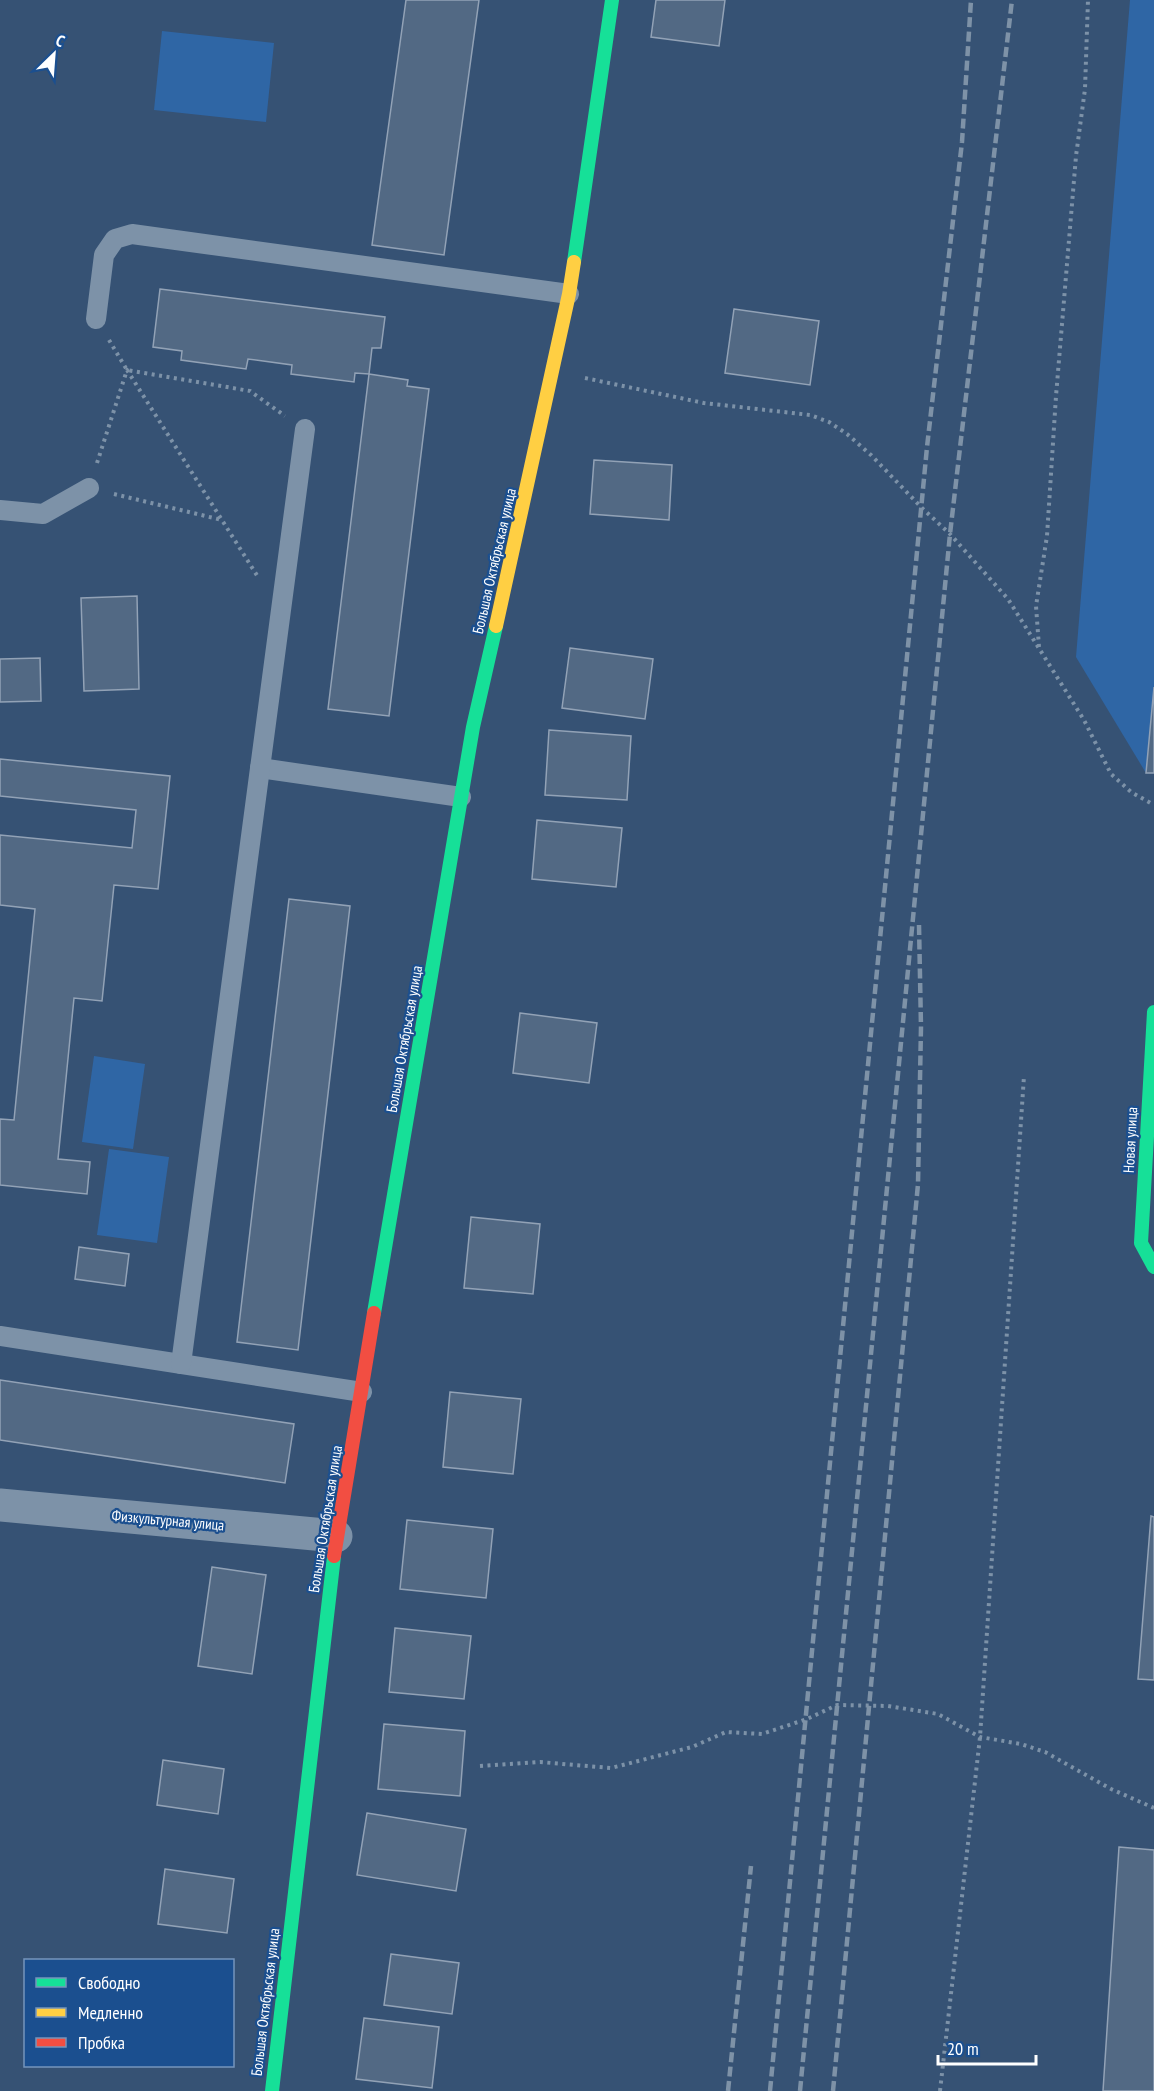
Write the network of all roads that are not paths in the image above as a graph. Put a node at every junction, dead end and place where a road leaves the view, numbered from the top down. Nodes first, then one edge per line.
1 (612, 0) edge
2 (568, 294) junction
3 (96, 319) road end
4 (305, 429) road end
5 (89, 488) road end
6 (0, 510) edge
7 (261, 768) junction
8 (461, 797) junction
9 (1154, 1012) edge
10 (1154, 1267) edge
11 (0, 1336) edge
12 (181, 1364) junction
13 (362, 1392) junction
14 (0, 1505) edge
15 (336, 1536) junction
16 (272, 2091) edge

1 - 2 street, Большая Октябрьская улица
2 - 3 lane
2 - 8 street, Большая Октябрьская улица
4 - 7 lane
5 - 6 lane
7 - 8 lane
7 - 12 lane
8 - 13 street, Большая Октябрьская улица
9 - 10 street, Новая улица
11 - 12 lane
12 - 13 lane
13 - 15 street, Большая Октябрьская улица
14 - 15 street, Физкультурная улица
15 - 16 street, Большая Октябрьская улица

